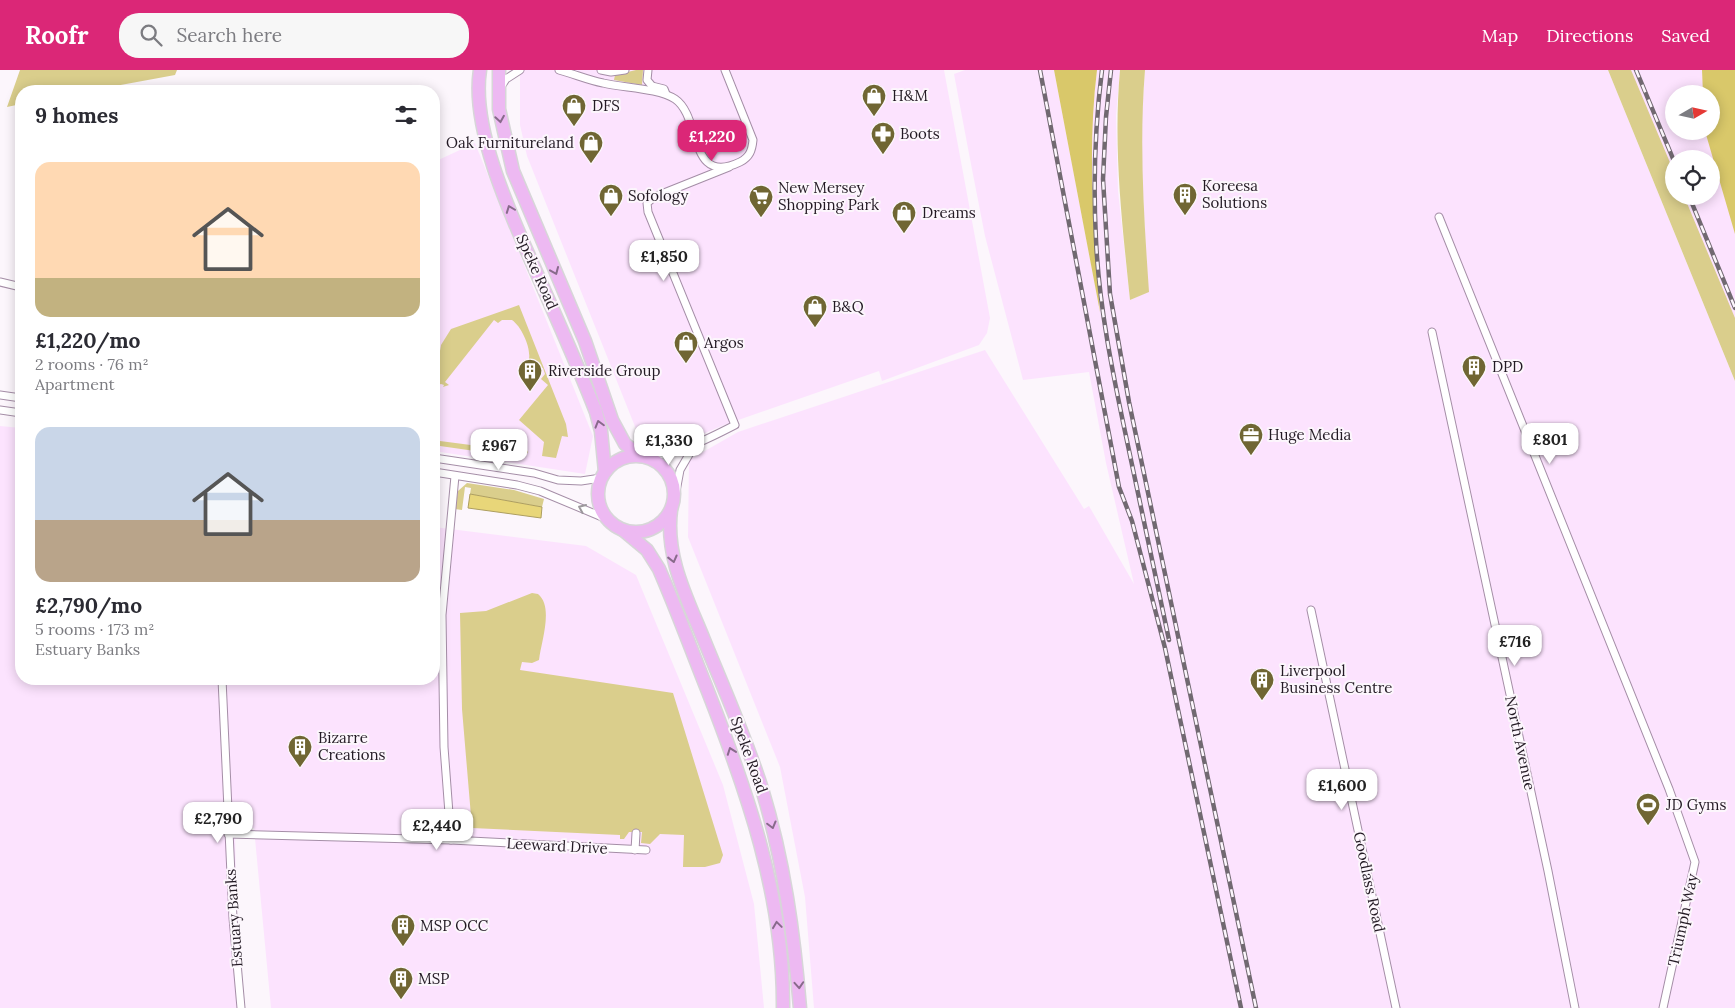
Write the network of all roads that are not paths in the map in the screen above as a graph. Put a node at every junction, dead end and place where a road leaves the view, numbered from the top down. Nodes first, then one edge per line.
1 (480, 70) edge
2 (499, 70) edge
3 (520, 70) edge
4 (559, 70) edge
5 (601, 70) edge
6 (626, 70) edge
7 (648, 70) edge
8 (725, 70) edge
9 (498, 91) junction
10 (666, 95) junction
11 (704, 159) junction
12 (729, 167) junction
13 (703, 177) junction
14 (1439, 217) dead end
15 (0, 282) edge
16 (15, 286) edge
17 (1432, 332) dead end
18 (0, 395) edge
19 (15, 397) edge
20 (0, 410) edge
21 (15, 412) edge
22 (694, 446) junction
23 (644, 456) junction
24 (440, 459) edge
25 (440, 473) edge
26 (603, 475) junction
27 (455, 476) junction
28 (675, 497) junction
29 (672, 510) junction
30 (607, 520) junction
31 (623, 530) junction
32 (1311, 610) dead end
33 (222, 685) edge
34 (758, 776) junction
35 (742, 781) junction
36 (228, 834) junction
37 (636, 834) dead end
38 (451, 840) junction
39 (635, 850) junction
40 (646, 850) dead end
41 (242, 1008) edge
42 (783, 1008) edge
43 (800, 1008) edge
44 (1396, 1008) edge
45 (1575, 1008) edge
46 (1663, 1008) edge

26 -> 1 highway, Speke Road
2 - 9 highway, Speke Road
3 - 9 street
4 - 10 street
5 - 6 street
7 - 10 street
8 - 12 street
9 -> 23 highway, Speke Road
10 - 11 street
11 - 12 street
11 - 13 street
12 - 13 street
13 - 22 street
14 - 46 street, Triumph Way
15 - 16 street
17 - 45 street, North Avenue
18 - 19 street
20 - 21 street
22 - 23 street
22 - 28 street
23 - 26 highway
23 - 28 highway
24 - 26 street
25 - 27 street
26 - 30 highway
30 -> 27 street
27 - 38 street
28 - 29 highway
29 - 31 highway
29 -> 34 highway, Speke Road
30 - 31 highway
35 -> 31 highway, Speke Road
32 - 44 street, Goodlass Road
33 - 36 street, Estuary Banks
34 - 35 highway
34 -> 43 highway, Speke Road
42 -> 35 highway, Speke Road
36 - 38 street, Leeward Drive
36 - 41 street, Estuary Banks
37 - 39 street
38 - 39 street, Leeward Drive
39 - 40 street, Leeward Drive

